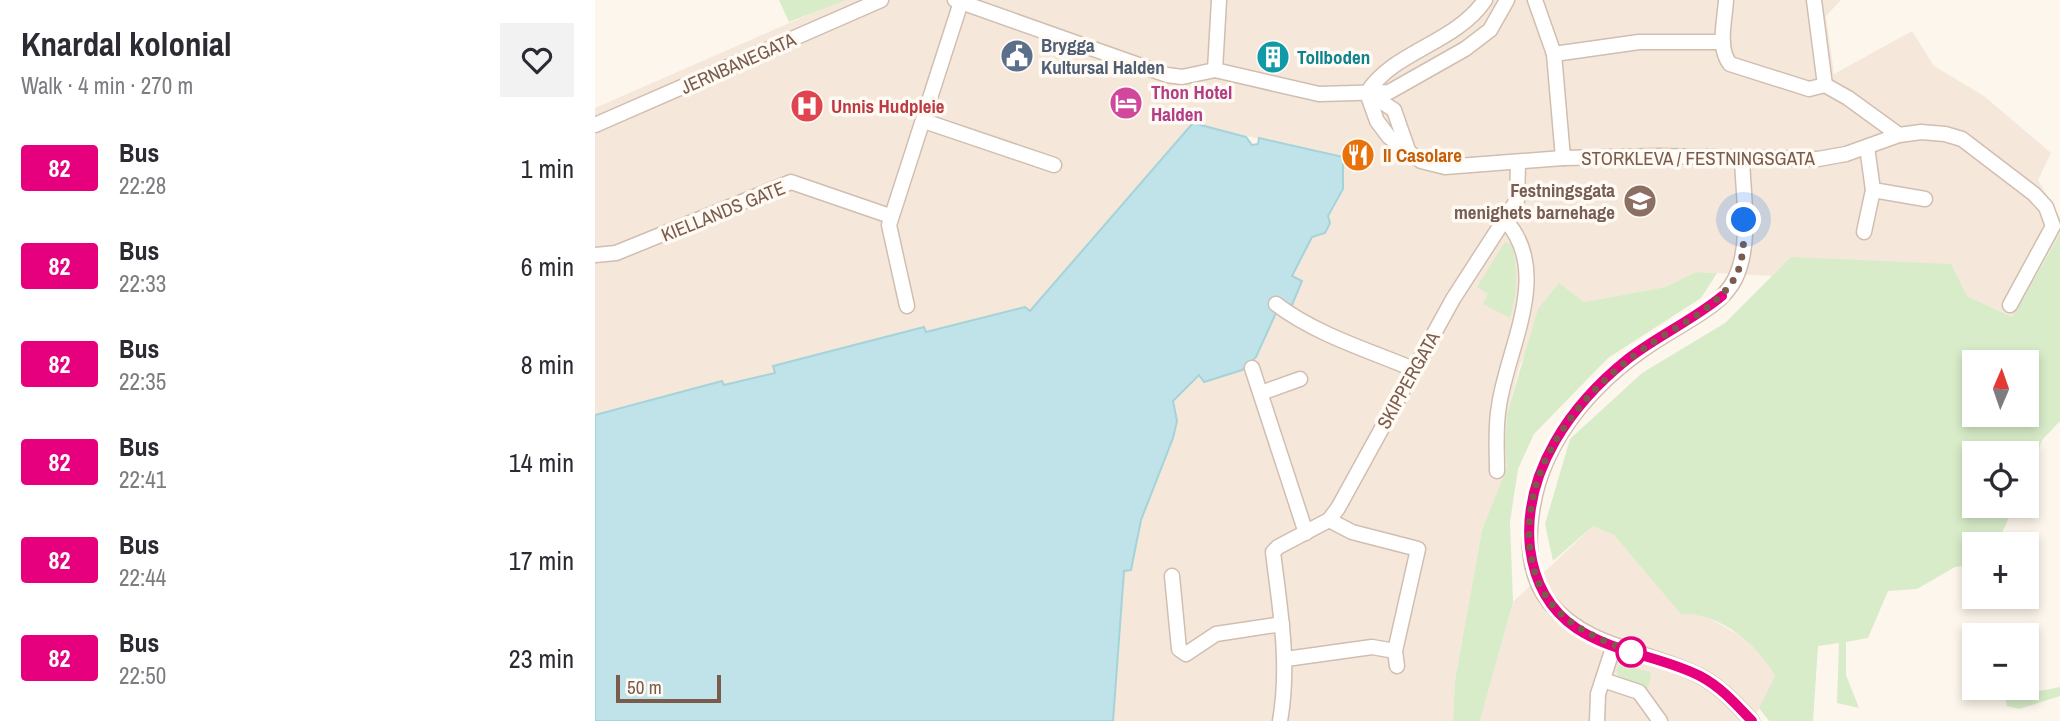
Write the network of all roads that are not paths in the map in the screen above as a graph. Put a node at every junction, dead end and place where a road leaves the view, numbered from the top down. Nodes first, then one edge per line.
1 (881, 0) edge
2 (1219, 0) edge
3 (1485, 0) edge
4 (1507, 0) edge
5 (1535, 0) edge
6 (1726, 0) edge
7 (1814, 0) edge
8 (958, 1) edge
9 (1723, 42) junction
10 (1554, 54) junction
11 (1215, 70) junction
12 (1825, 85) junction
13 (1367, 93) junction
14 (923, 121) junction
15 (595, 125) edge
16 (1899, 135) junction
17 (1867, 147) junction
18 (1563, 158) junction
19 (1742, 158) junction
20 (1518, 164) junction
21 (1054, 165) dead end
22 (1873, 190) junction
23 (1925, 199) dead end
24 (890, 216) junction
25 (1505, 220) junction
26 (1864, 232) dead end
27 (595, 255) edge
28 (1276, 304) dead end
29 (2010, 305) dead end
30 (907, 306) dead end
31 (1252, 368) dead end
32 (1413, 369) junction
33 (1300, 379) dead end
34 (1261, 393) junction
35 (1497, 471) dead end
36 (1329, 520) junction
37 (1306, 533) junction
38 (1172, 576) dead end
39 (1282, 624) junction
40 (1614, 645) junction
41 (1395, 651) junction
42 (1286, 659) junction
43 (1397, 666) dead end
44 (1603, 680) junction
45 (1280, 721) edge
46 (1597, 721) edge
47 (1660, 721) edge
48 (1752, 721) edge

1 - 15 street, JERNBANEGATA
2 - 11 street
3 - 13 street
4 - 13 street
5 - 10 street
6 - 9 street
7 - 12 street
8 - 11 street
8 - 14 street
9 - 10 street
9 - 12 street
10 - 18 street
11 - 13 street
12 - 16 street
13 - 20 street, STORKLEVA / FESTNINGSGATA
14 - 21 street
14 - 24 street
16 - 17 street, STORKLEVA / FESTNINGSGATA
16 - 29 street, STORKLEVA / FESTNINGSGATA
17 - 19 street, STORKLEVA / FESTNINGSGATA
17 - 22 street
18 - 19 street, STORKLEVA / FESTNINGSGATA
18 - 20 street, STORKLEVA / FESTNINGSGATA
19 - 40 street
20 - 25 street, SKIPPERGATA
22 - 23 street
22 - 26 street
24 - 27 street, KIELLANDS GATE
24 - 30 street
25 - 32 street, SKIPPERGATA
25 - 35 street
28 - 32 street
31 - 34 street
32 - 36 street, SKIPPERGATA
33 - 34 street
34 - 37 street
36 - 37 street
36 - 41 street
37 - 39 street
38 - 39 street
39 - 42 street
40 - 44 street
40 - 48 street
41 - 42 street
41 - 43 street
42 - 45 street
44 - 46 street
44 - 47 street

